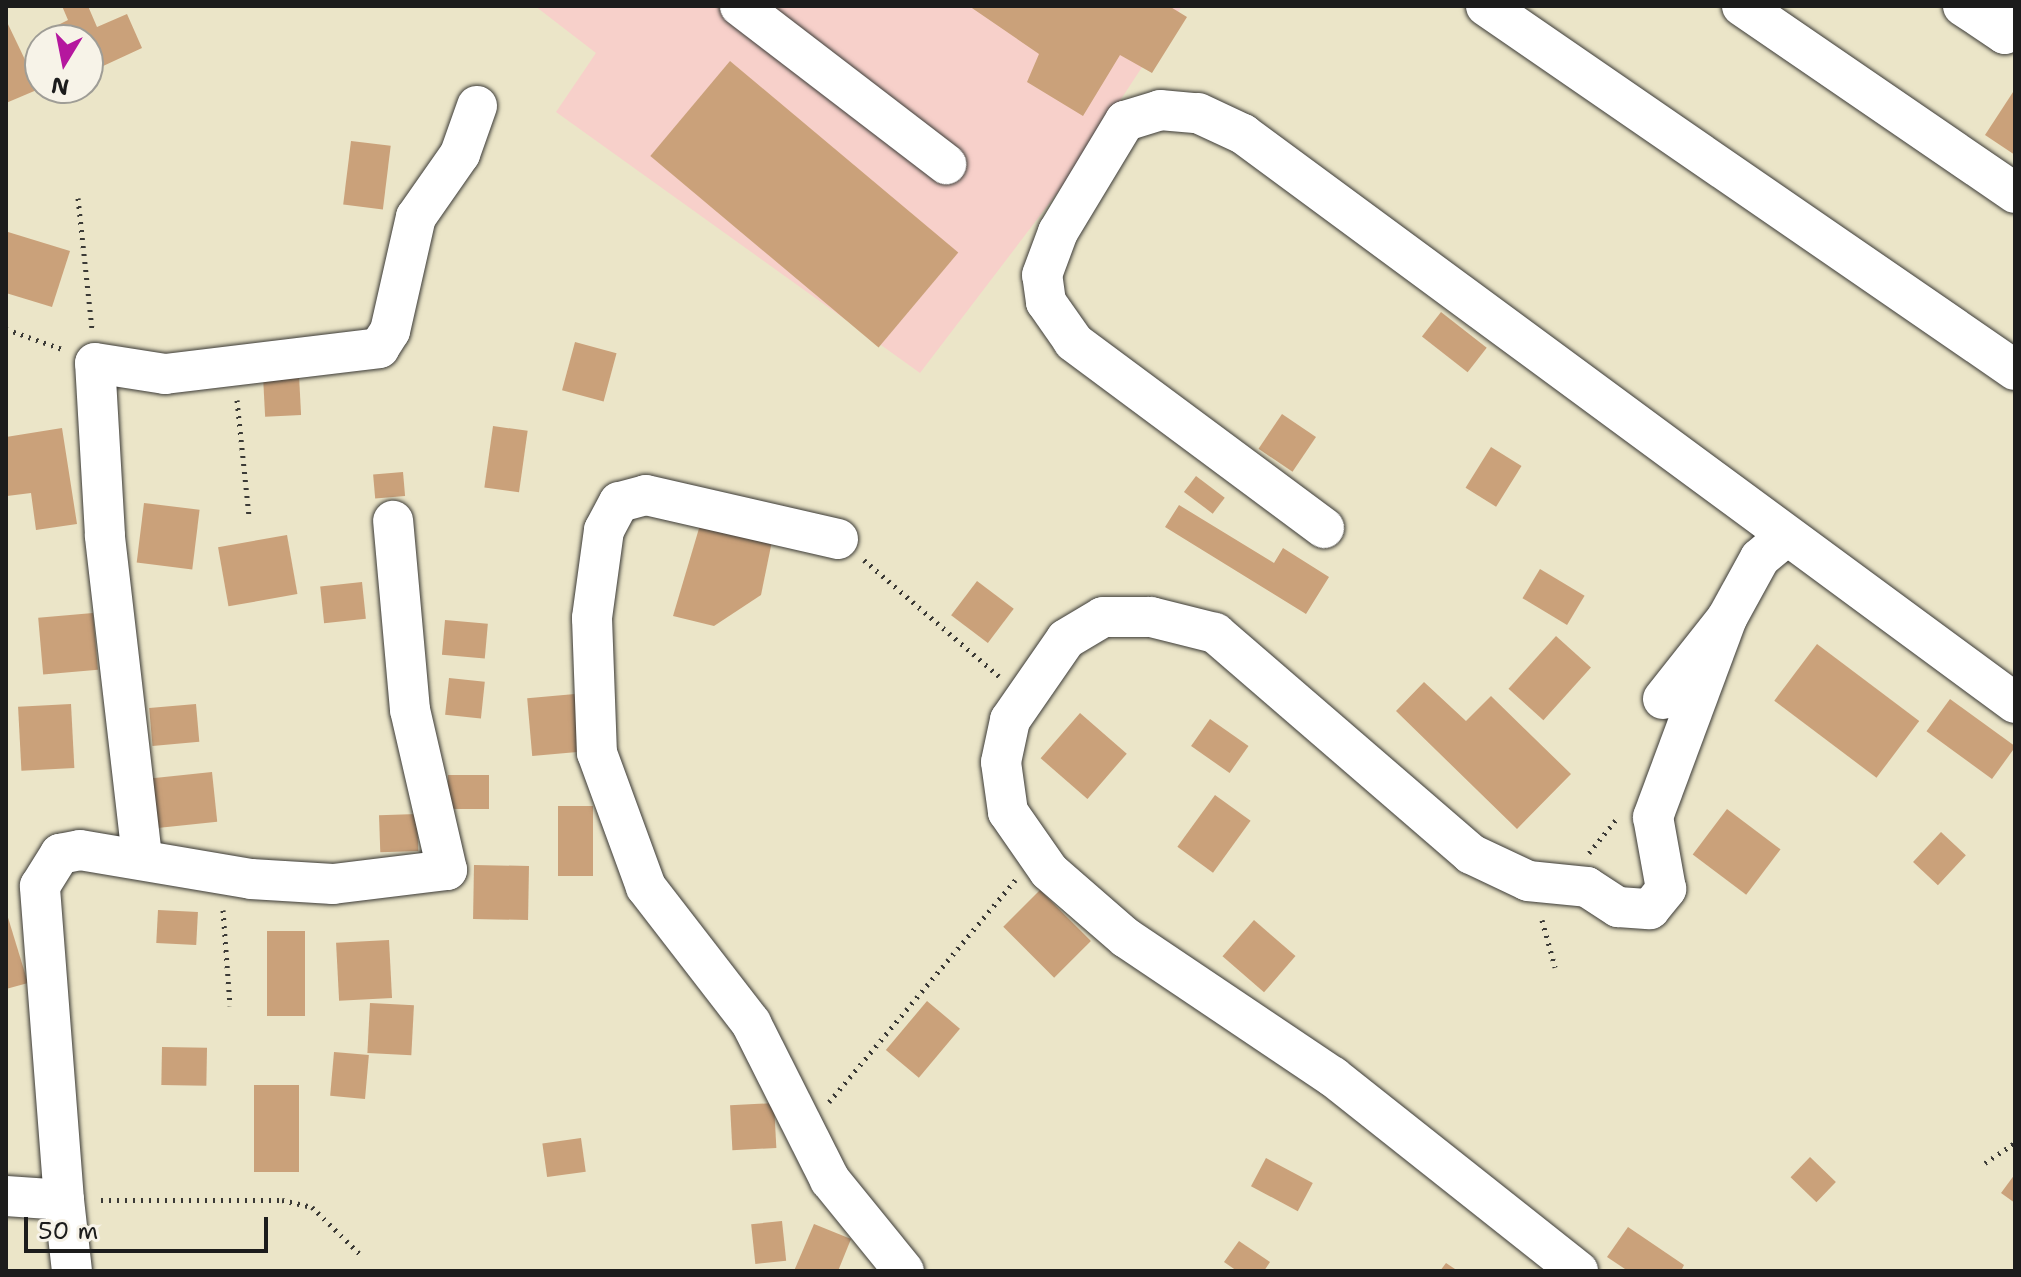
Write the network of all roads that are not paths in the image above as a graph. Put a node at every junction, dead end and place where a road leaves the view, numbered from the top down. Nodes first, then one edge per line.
1 (740, 6) edge
2 (1486, 6) edge
3 (1742, 6) edge
4 (1963, 6) edge
5 (2015, 20) edge
6 (477, 106) dead end
7 (946, 164) dead end
8 (2015, 193) edge
9 (2015, 370) edge
10 (393, 521) dead end
11 (1324, 528) dead end
12 (1784, 538) junction
13 (838, 539) road end
14 (1727, 618) junction
15 (1663, 699) dead end
16 (2015, 703) edge
17 (142, 857) junction
18 (6, 1196) edge
19 (64, 1200) junction
20 (72, 1271) edge
21 (904, 1271) edge
22 (1578, 1271) edge

1 - 7 street
2 - 9 street
3 - 8 street
4 - 5 street
6 - 17 street
10 - 17 street
11 - 12 street
12 - 14 street
12 - 16 street
13 - 21 street
14 - 15 street
14 - 22 street
17 - 19 street
18 - 19 street
19 - 20 street

